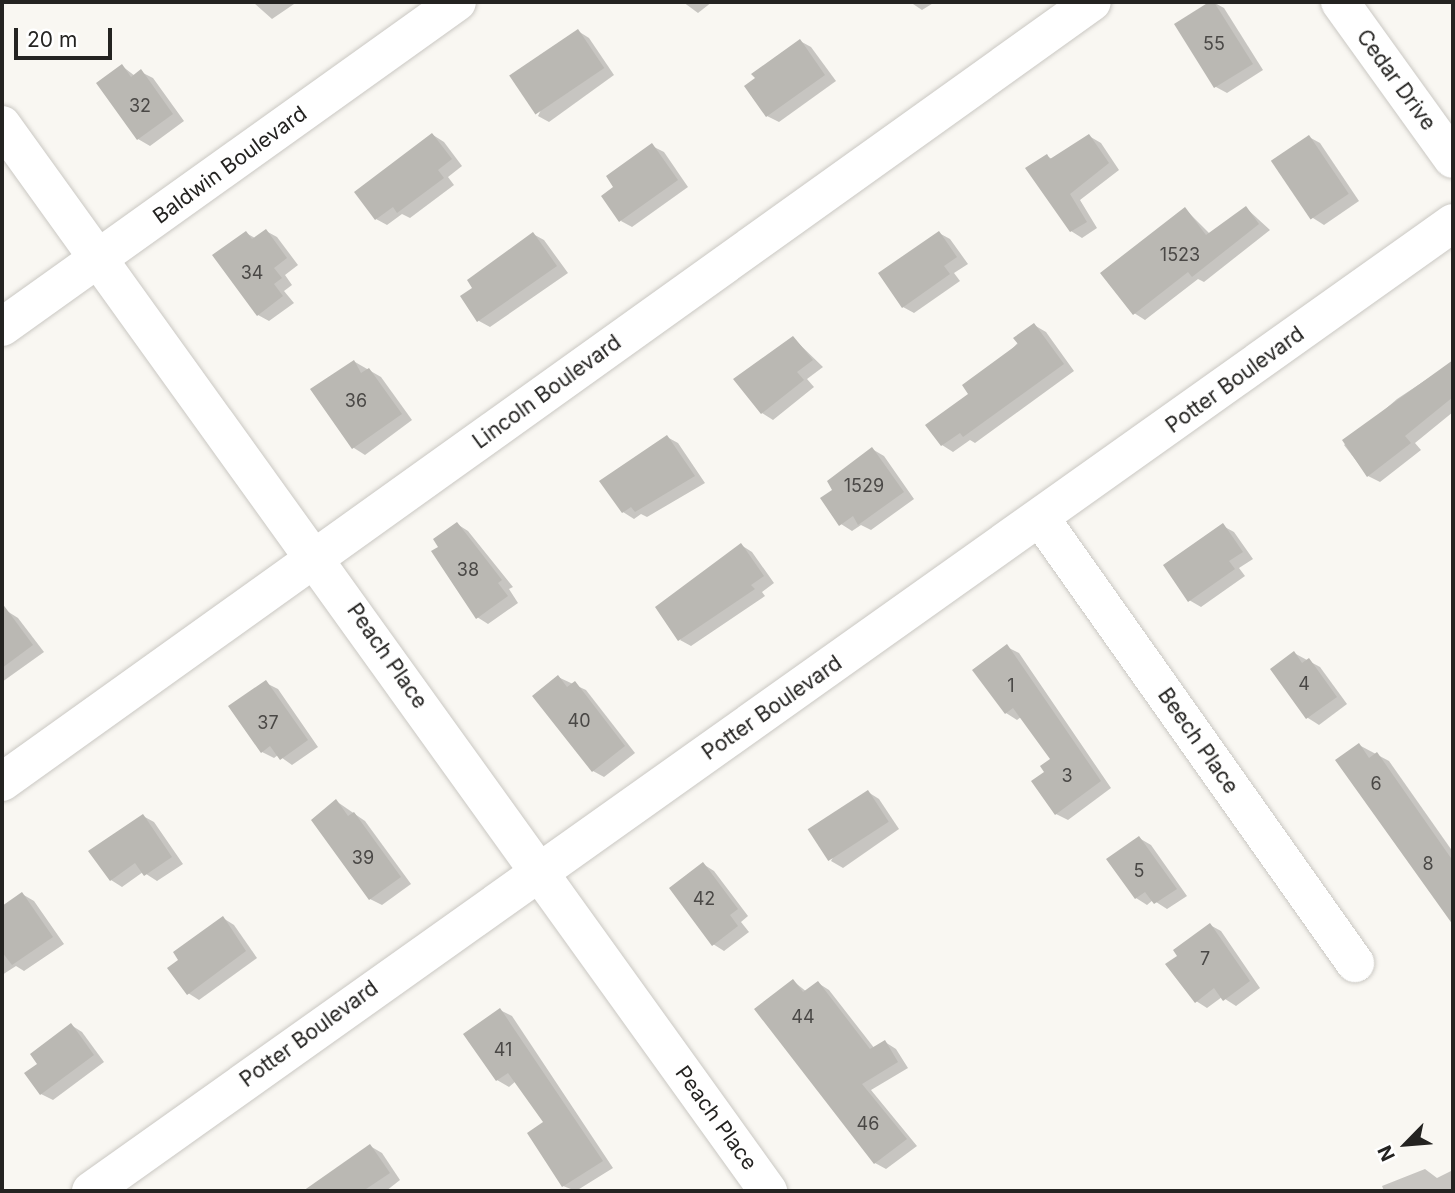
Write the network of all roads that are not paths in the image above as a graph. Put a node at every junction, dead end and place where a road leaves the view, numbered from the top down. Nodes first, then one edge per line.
1 (457, 2) edge
2 (1092, 2) edge
3 (1340, 2) edge
4 (2, 125) edge
5 (1453, 159) edge
6 (1453, 223) edge
7 (99, 258) junction
8 (2, 327) edge
9 (1041, 519) junction
10 (318, 559) junction
11 (2, 782) edge
12 (539, 869) junction
13 (1355, 963) dead end
14 (91, 1191) edge
15 (768, 1191) edge

1 - 7 street, Baldwin Boulevard
2 - 10 street, Lincoln Boulevard
3 - 5 street, Cedar Drive
4 - 7 street, Peach Place
6 - 9 street, Potter Boulevard
7 - 8 street, Baldwin Boulevard
7 - 10 street, Peach Place
9 - 12 street, Potter Boulevard
9 - 13 street, Beech Place
10 - 11 street, Lincoln Boulevard
10 - 12 street, Peach Place
12 - 14 street, Potter Boulevard
12 - 15 street, Peach Place

